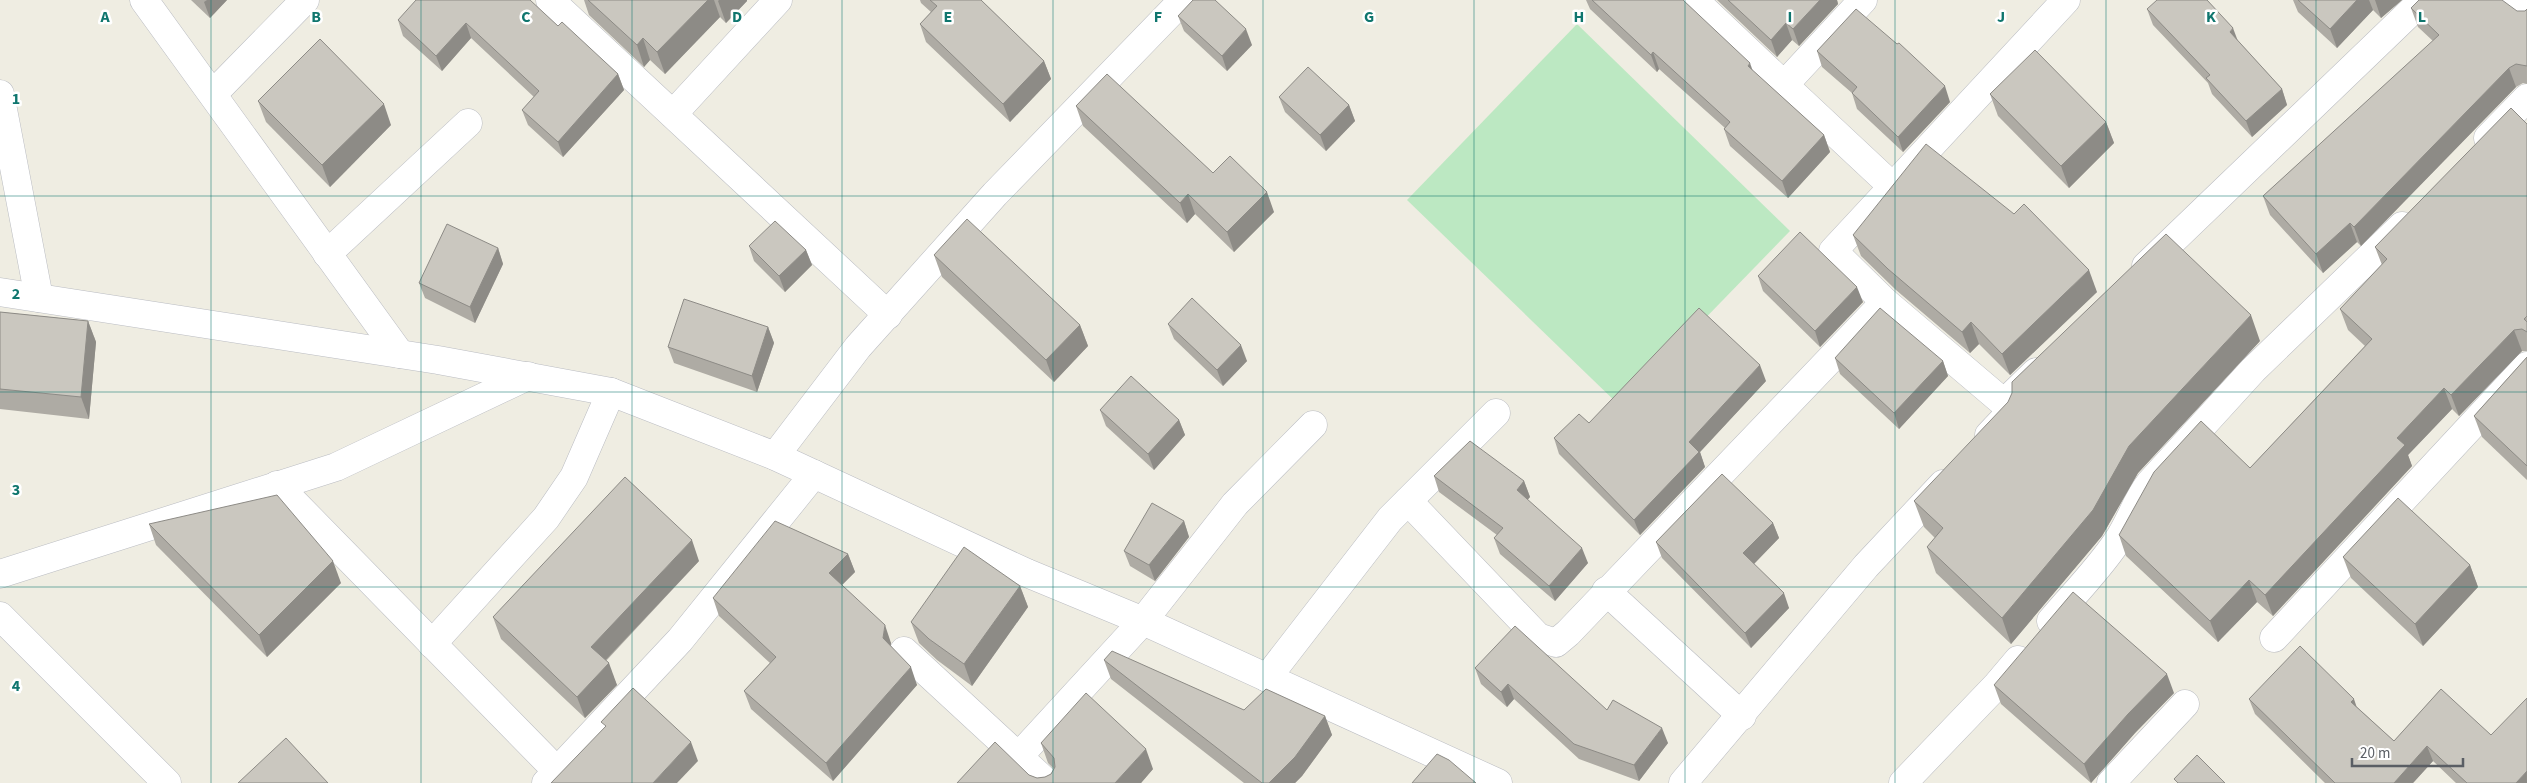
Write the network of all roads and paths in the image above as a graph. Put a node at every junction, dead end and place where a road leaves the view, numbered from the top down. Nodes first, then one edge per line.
1 (144, 0) edge
2 (305, 0) edge
3 (550, 0) edge
4 (778, 0) edge
5 (1183, 0) edge
6 (1694, 0) edge
7 (1863, 0) edge
8 (2066, 0) edge
9 (2422, 0) edge
10 (2510, 0) edge
11 (2527, 15) edge
12 (1784, 85) junction
13 (0, 94) edge
14 (213, 94) junction
15 (2527, 98) edge
16 (673, 114) junction
17 (468, 123) dead end
18 (2472, 154) edge
19 (1892, 186) junction
20 (2418, 210) edge
21 (327, 254) junction
22 (2131, 280) edge
23 (0, 292) edge
24 (39, 298) junction
25 (1885, 302) junction
26 (888, 315) junction
27 (400, 354) junction
28 (2053, 356) edge
29 (2527, 366) edge
30 (528, 376) junction
31 (610, 392) junction
32 (2004, 403) junction
33 (1496, 413) dead end
34 (1313, 425) dead end
35 (775, 456) junction
36 (814, 474) junction
37 (277, 485) junction
38 (1408, 501) junction
39 (0, 574) edge
40 (1606, 591) junction
41 (0, 616) edge
42 (1142, 621) junction
43 (2274, 638) dead end
44 (432, 644) junction
45 (904, 651) dead end
46 (1268, 678) junction
47 (2185, 704) dead end
48 (1742, 716) junction
49 (1019, 756) junction
50 (551, 777) edge
51 (167, 783) edge
52 (1047, 783) edge
53 (1498, 783) edge
54 (1683, 783) edge
55 (1903, 783) edge
56 (2111, 783) edge

1 - 14 street
2 - 14 street
3 - 16 street
4 - 16 street
5 - 26 street
6 - 12 street
7 - 12 street
8 - 19 street
9 - 22 street
10 - 11 street
12 - 19 street
13 - 24 street
14 - 21 street
15 - 18 street
16 - 26 street
17 - 21 street
19 - 25 street
20 - 55 street
21 - 27 street
23 - 24 street
24 - 27 street
25 - 32 street
25 - 40 street
26 - 35 street
27 - 30 street
28 - 32 street
29 - 43 street
30 - 31 street
30 - 37 street
31 - 35 street
31 - 44 street
32 - 48 street
33 - 38 street
34 - 42 street
35 - 36 street
36 - 42 street
36 - 50 street
37 - 39 street
37 - 44 street
38 - 40 street
38 - 46 street
40 - 48 street
41 - 51 street
42 - 46 street
42 - 49 street
44 - 50 street
45 - 49 street
46 - 53 street
47 - 56 street
48 - 54 street
49 - 52 street

